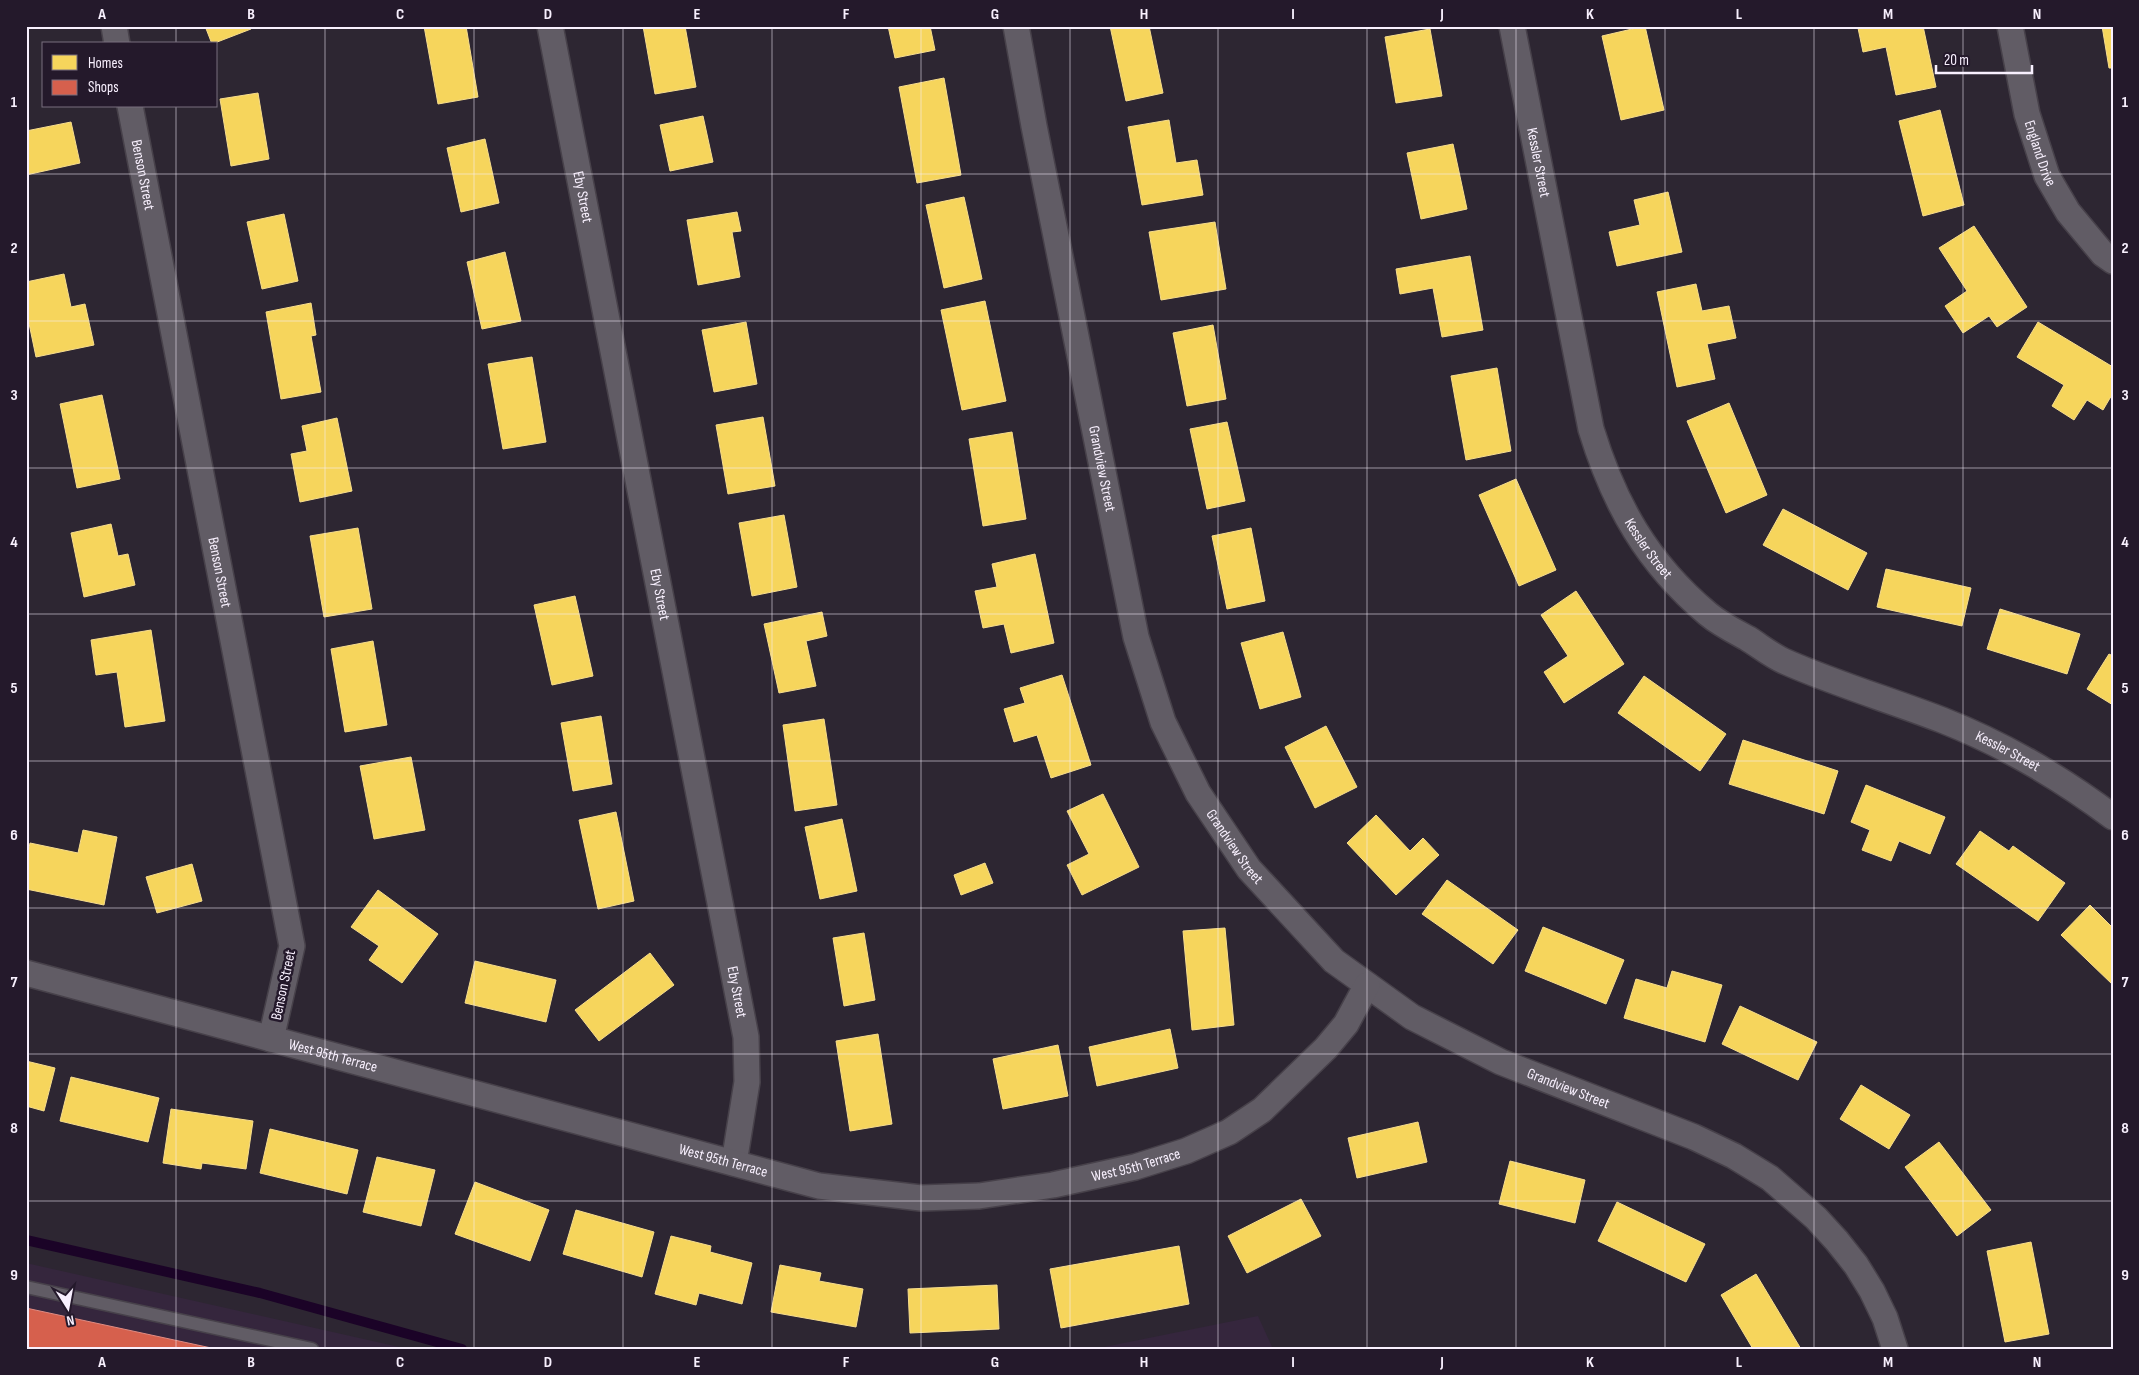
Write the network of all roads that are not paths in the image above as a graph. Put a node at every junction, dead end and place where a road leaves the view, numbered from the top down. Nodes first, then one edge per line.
1 (114, 26) edge
2 (550, 26) edge
3 (1016, 26) edge
4 (1512, 26) edge
5 (2010, 26) edge
6 (117, 42) edge
7 (130, 108) edge
8 (2113, 261) edge
9 (2113, 817) edge
10 (26, 973) edge
11 (1367, 986) junction
12 (271, 1039) junction
13 (734, 1163) junction
14 (26, 1287) edge
15 (312, 1349) edge
16 (1895, 1349) edge

1 - 6 street
2 - 13 street, Eby Street
3 - 11 street, Grandview Street
4 - 9 street, Kessler Street
5 - 8 street, England Drive
7 - 12 street, Benson Street
10 - 12 street, West 95th Terrace
11 - 13 street, West 95th Terrace
11 - 16 street, Grandview Street
12 - 13 street, West 95th Terrace
14 - 15 lane

